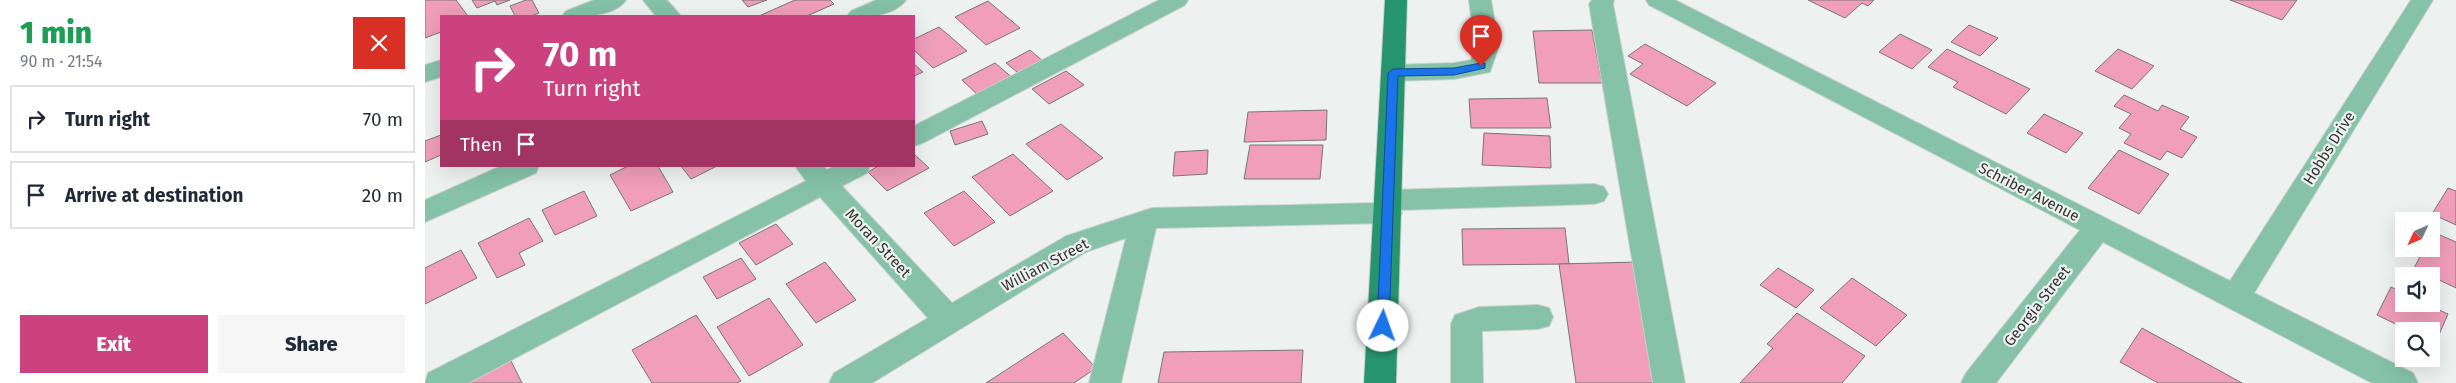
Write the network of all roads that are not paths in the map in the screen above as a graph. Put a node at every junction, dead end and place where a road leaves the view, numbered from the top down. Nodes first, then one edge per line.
1 (615, 0) edge
2 (654, 0) edge
3 (895, 0) edge
4 (1177, 0) edge
5 (1396, 0) edge
6 (1480, 0) edge
7 (1603, 0) edge
8 (1657, 0) edge
9 (2422, 0) edge
10 (1694, 6) edge
11 (577, 15) edge
12 (668, 15) edge
13 (861, 15) edge
14 (440, 68) edge
15 (1393, 73) junction
16 (425, 74) edge
17 (915, 136) edge
18 (524, 167) edge
19 (852, 167) edge
20 (816, 175) edge
21 (1594, 194) dead end
22 (1389, 206) junction
23 (425, 212) edge
24 (1144, 221) junction
25 (2098, 228) junction
26 (2236, 297) junction
27 (1538, 317) dead end
28 (948, 319) junction
29 (439, 383) edge
30 (845, 383) edge
31 (1105, 383) edge
32 (1380, 383) edge
33 (1467, 383) edge
34 (1669, 383) edge
35 (1977, 383) edge
36 (2402, 383) edge

1 - 11 street
2 - 12 street
3 - 13 street
4 - 17 street
5 - 15 main road
6 - 15 street
7 - 34 street
8 - 10 street, Schriber Avenue
9 - 26 street, Hobbs Drive
10 - 25 street, Schriber Avenue
14 - 16 street
15 - 22 main road
18 - 23 street
19 - 20 street
20 - 28 street, Moran Street
20 - 29 street
21 - 22 street, William Street
22 - 24 street, William Street
22 - 32 main road
24 - 28 street, William Street
24 - 31 street
25 - 26 street, Schriber Avenue
25 - 35 street, Georgia Street
26 - 36 street, Schriber Avenue
27 - 33 street
28 - 30 street, William Street

